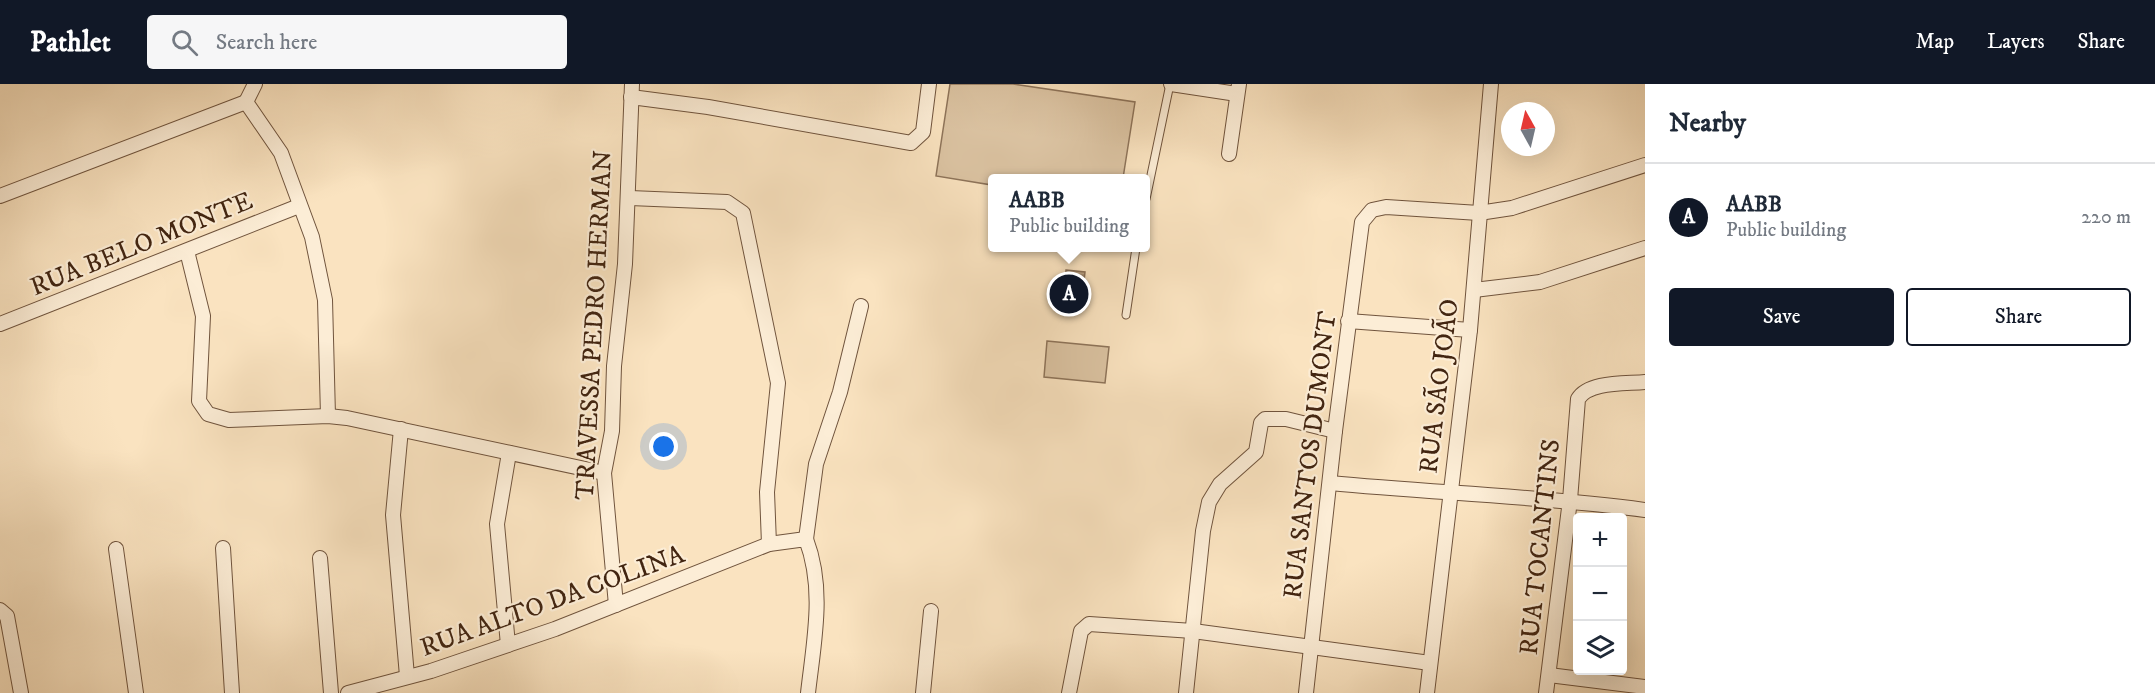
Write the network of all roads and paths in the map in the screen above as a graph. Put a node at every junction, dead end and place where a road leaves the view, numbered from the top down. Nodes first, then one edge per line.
1 (255, 84) edge
2 (929, 84) edge
3 (1170, 84) edge
4 (1491, 84) edge
5 (1238, 89) edge
6 (632, 91) edge
7 (246, 102) junction
8 (1229, 154) dead end
9 (1645, 165) edge
10 (1150, 180) edge
11 (0, 196) edge
12 (630, 198) junction
13 (299, 206) junction
14 (1479, 213) junction
15 (1645, 248) edge
16 (187, 251) junction
17 (1135, 252) edge
18 (1473, 290) junction
19 (861, 306) dead end
20 (1126, 315) dead end
21 (1348, 321) junction
22 (0, 324) edge
23 (1470, 330) junction
24 (1645, 382) edge
25 (328, 416) junction
26 (402, 429) junction
27 (1335, 431) junction
28 (509, 453) junction
29 (604, 473) junction
30 (1330, 483) junction
31 (1449, 494) junction
32 (1570, 500) junction
33 (1645, 510) edge
34 (806, 538) junction
35 (769, 544) junction
36 (223, 548) dead end
37 (116, 549) dead end
38 (320, 558) dead end
39 (616, 604) junction
40 (931, 611) dead end
41 (3, 613) edge
42 (1193, 631) junction
43 (508, 645) junction
44 (1312, 645) junction
45 (1430, 663) junction
46 (1549, 675) junction
47 (407, 676) junction
48 (1645, 687) edge
49 (21, 693) edge
50 (136, 693) edge
51 (232, 693) edge
52 (331, 693) edge
53 (348, 693) edge
54 (808, 693) edge
55 (923, 693) edge
56 (1069, 693) edge
57 (1186, 693) edge
58 (1306, 693) edge
59 (1427, 693) edge
60 (1546, 693) edge

1 - 7 street
2 - 6 street
3 - 5 street
3 - 10 lane
4 - 14 street, RUA SÃO JOÃO
5 - 8 street
6 - 12 street, TRAVESSA PEDRO HERMAN
7 - 11 street
7 - 13 street
9 - 14 street
12 - 29 street, TRAVESSA PEDRO HERMAN
12 - 35 street
13 - 16 street, RUA BELO MONTE
13 - 25 street
14 - 18 street, RUA SÃO JOÃO
14 - 21 street, RUA SANTOS DUMONT
15 - 18 street
16 - 22 street, RUA BELO MONTE
16 - 25 street
17 - 20 lane
18 - 23 street, RUA SÃO JOÃO
19 - 34 street
21 - 23 street
21 - 27 street, RUA SANTOS DUMONT
23 - 31 street, RUA SÃO JOÃO
24 - 32 street, RUA TOCANTINS
25 - 26 street
26 - 28 street
26 - 47 street
27 - 30 street, RUA SANTOS DUMONT
27 - 42 street
28 - 29 street
28 - 43 street
29 - 39 street, TRAVESSA PEDRO HERMAN
30 - 31 street
30 - 44 street, RUA SANTOS DUMONT
31 - 32 street
31 - 45 street, RUA SÃO JOÃO
32 - 33 street
32 - 46 street, RUA TOCANTINS
34 - 35 street, RUA ALTO DA COLINA
34 - 54 street
35 - 39 street, RUA ALTO DA COLINA
36 - 51 street
37 - 50 street
38 - 52 street
39 - 43 street, RUA ALTO DA COLINA
40 - 55 street
41 - 49 street
42 - 44 street
42 - 56 street
42 - 57 street
43 - 47 street, RUA ALTO DA COLINA
44 - 45 street
44 - 58 street, RUA SANTOS DUMONT
45 - 59 street, RUA SÃO JOÃO
46 - 48 street
46 - 60 street, RUA TOCANTINS
47 - 53 street, RUA ALTO DA COLINA

